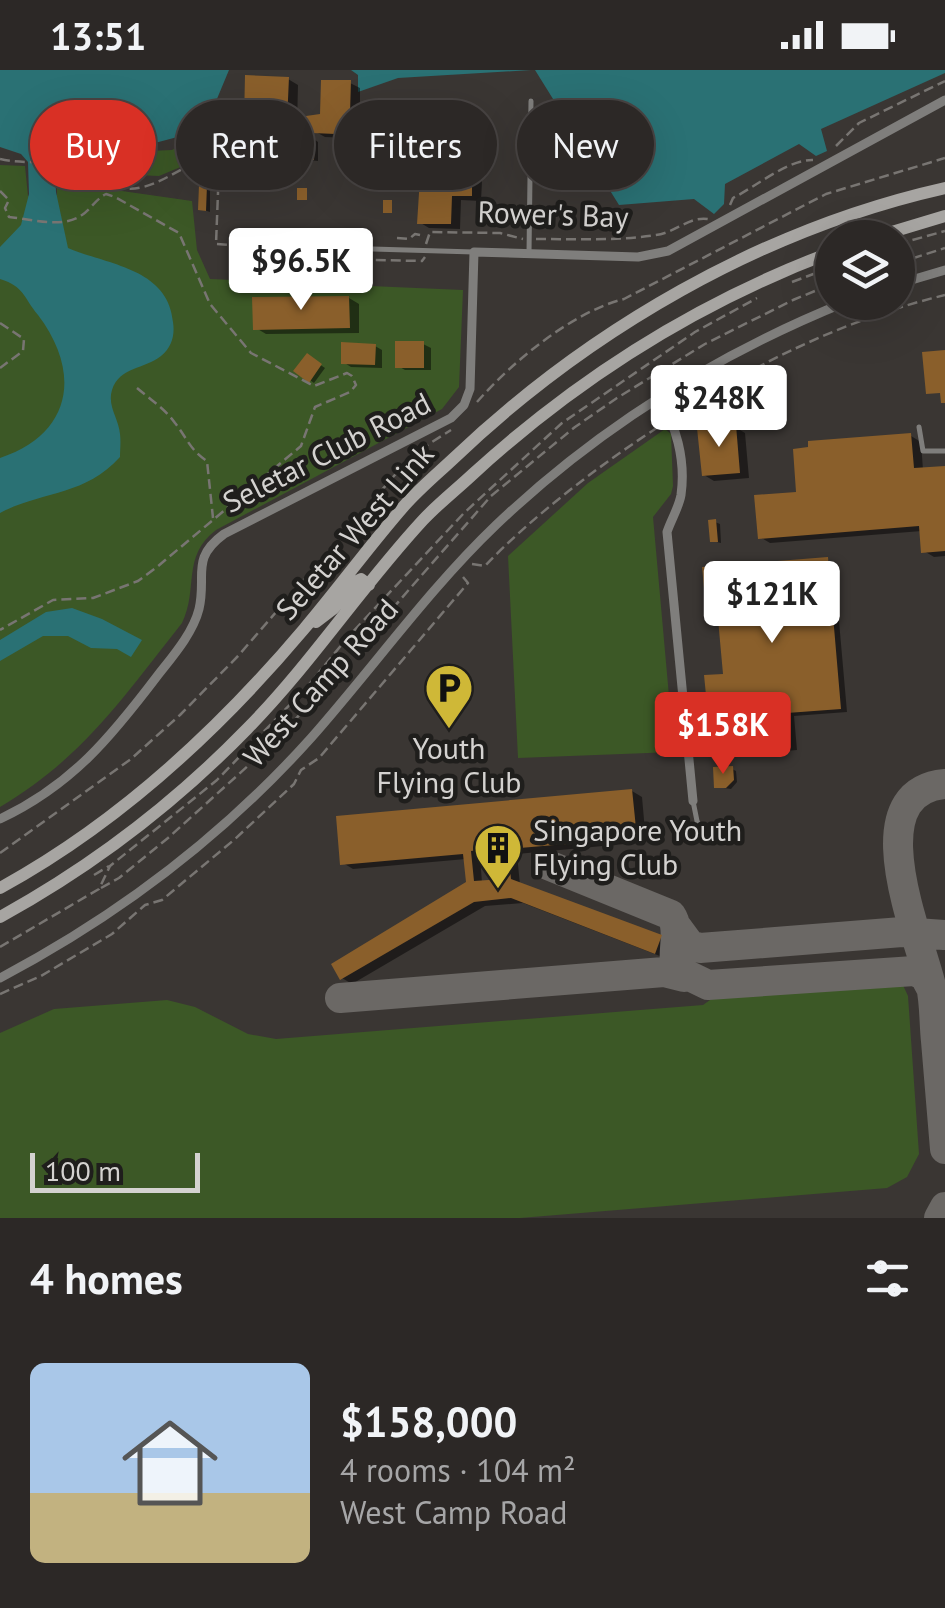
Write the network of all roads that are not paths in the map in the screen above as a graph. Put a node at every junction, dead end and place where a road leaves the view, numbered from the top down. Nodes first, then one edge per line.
1 (945, 100) edge
2 (945, 188) edge
3 (530, 190) edge
4 (945, 216) edge
5 (915, 225) edge
6 (240, 245) road end
7 (474, 252) junction
8 (530, 253) junction
9 (815, 259) edge
10 (945, 270) edge
11 (915, 279) edge
12 (815, 315) edge
13 (658, 396) junction
14 (919, 427) dead end
15 (945, 450) edge
16 (370, 586) junction
17 (302, 632) junction
18 (693, 800) joint
19 (0, 819) edge
20 (708, 840) dead end
21 (0, 888) edge
22 (0, 917) edge
23 (0, 978) edge

1 - 8 street
2 - 17 main road, Seletar West Link
3 - 8 lane
4 - 5 main road
6 - 7 lane
7 - 8 street
7 - 19 street, Seletar Club Road
9 - 16 main road, Seletar West Link
10 - 11 street
12 - 13 street, West Camp Road
13 - 18 street
13 - 23 street, West Camp Road
14 - 15 lane
16 - 17 main road
16 - 22 main road, Seletar West Link
17 - 21 main road, Seletar West Link
18 - 20 lane

